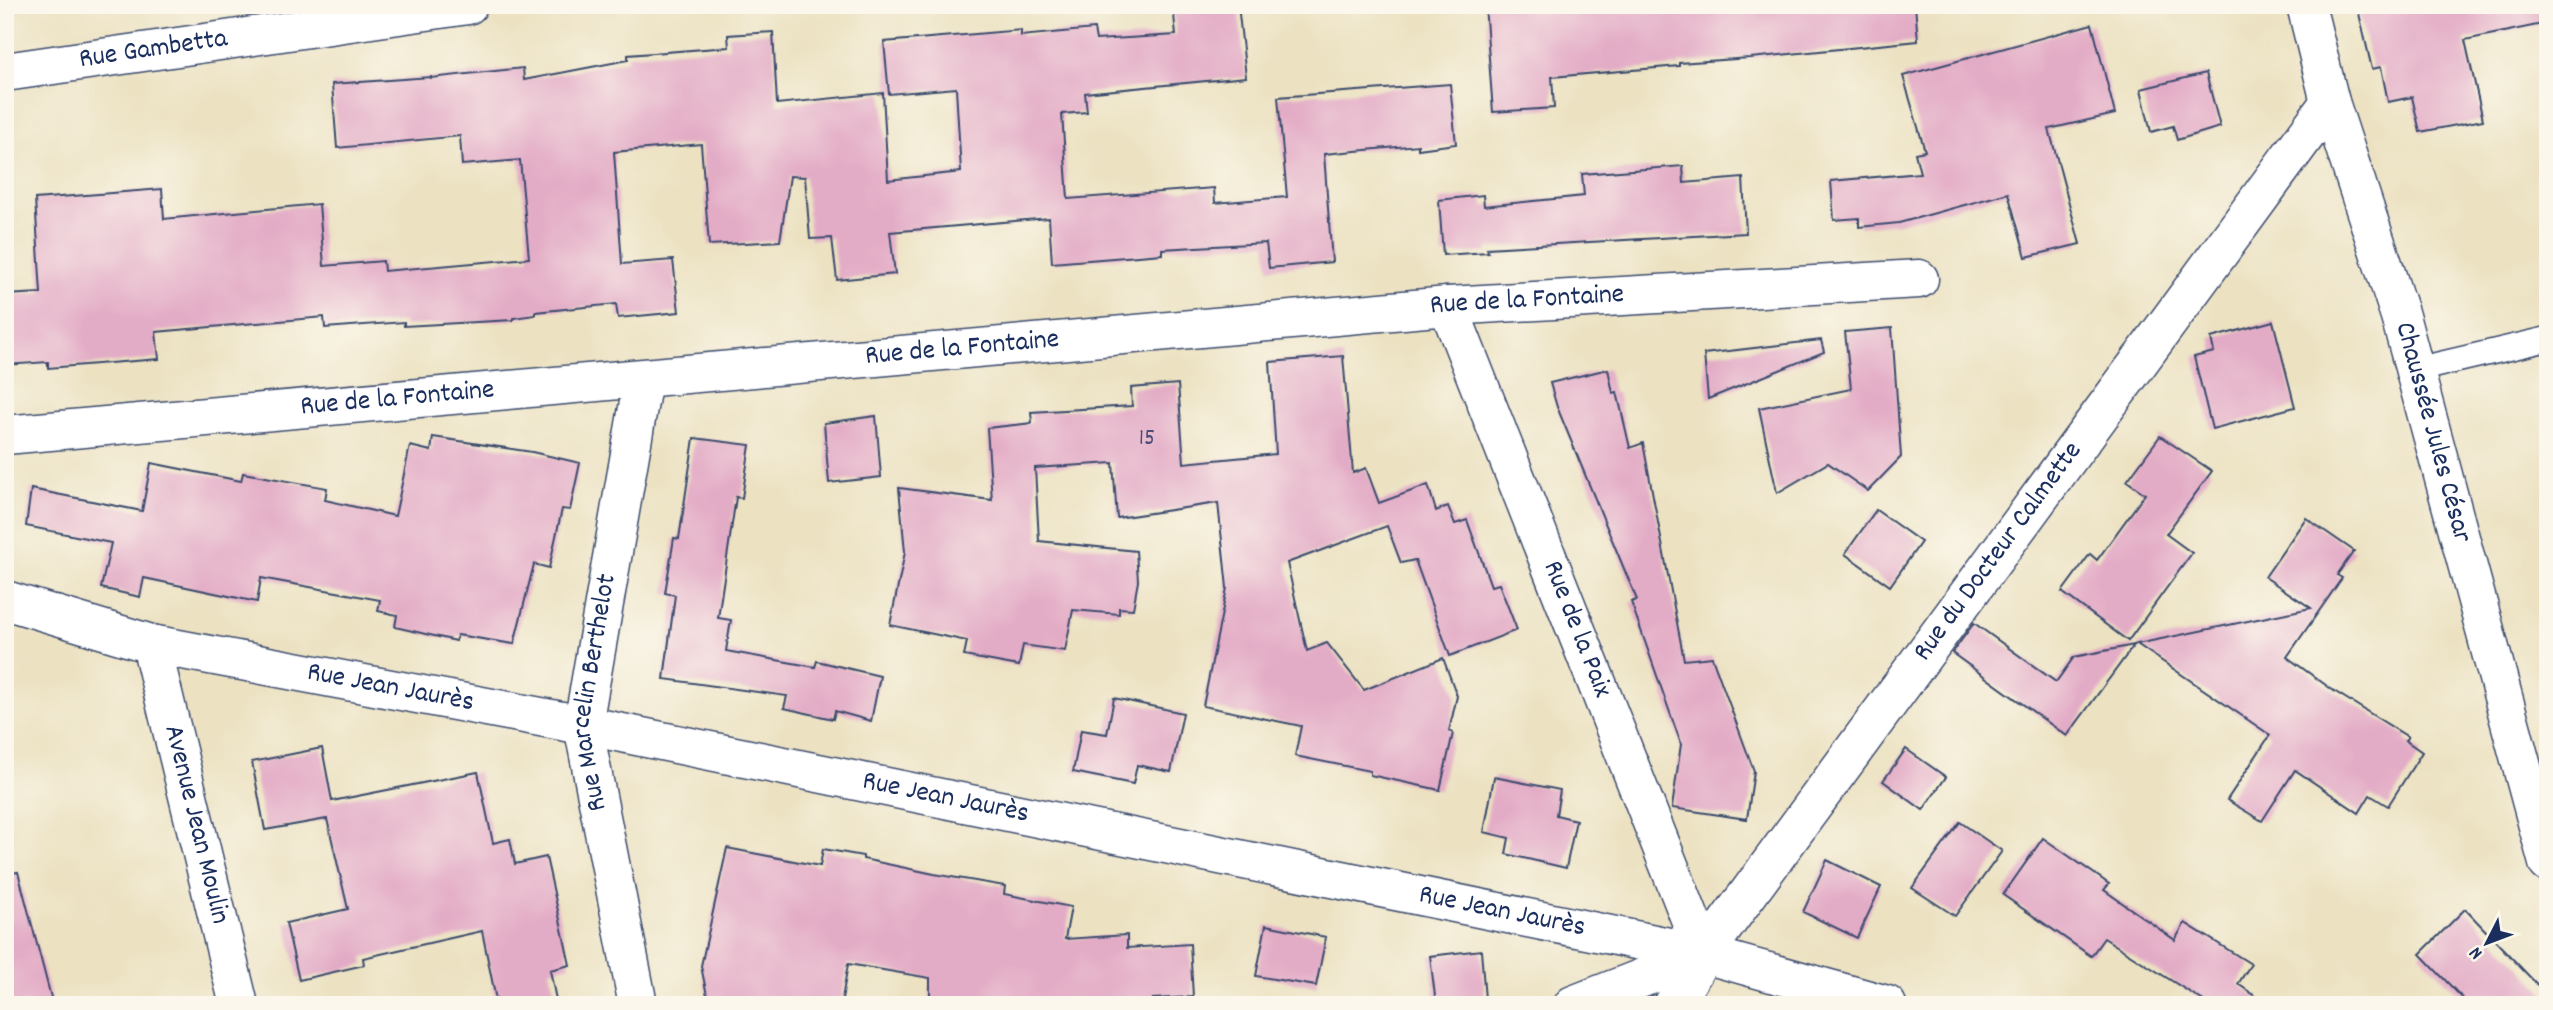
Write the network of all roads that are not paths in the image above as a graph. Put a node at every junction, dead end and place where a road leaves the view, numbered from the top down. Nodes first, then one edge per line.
1 (468, 5) edge
2 (2306, 5) edge
3 (5, 72) edge
4 (2330, 102) junction
5 (1919, 279) dead end
6 (1448, 306) junction
7 (2548, 340) edge
8 (2415, 370) junction
9 (643, 379) junction
10 (5, 435) edge
11 (5, 600) edge
12 (151, 644) junction
13 (583, 725) junction
14 (2548, 863) edge
15 (1704, 954) junction
16 (239, 1005) edge
17 (638, 1005) edge
18 (1573, 1005) edge
19 (1673, 1005) edge
20 (1887, 1005) edge

1 - 3 street, Rue Gambetta
2 - 4 street, Chaussée Jules César
4 - 8 street, Chaussée Jules César
4 - 15 street, Rue du Docteur Calmette
5 - 6 street, Rue de la Fontaine
6 - 9 street, Rue de la Fontaine
6 - 15 street, Rue de la Paix
7 - 8 lane
8 - 14 street, Chaussée Jules César
9 - 10 street, Rue de la Fontaine
9 - 13 street, Rue Marcelin Berthelot
11 - 12 street, Rue Jean Jaurès
12 - 13 street, Rue Jean Jaurès
12 - 16 street, Avenue Jean Moulin
13 - 15 street, Rue Jean Jaurès
13 - 17 street, Rue Marcelin Berthelot
15 - 18 street
15 - 19 street, Rue du Docteur Calmette
15 - 20 street, Rue Jean Jaurès

